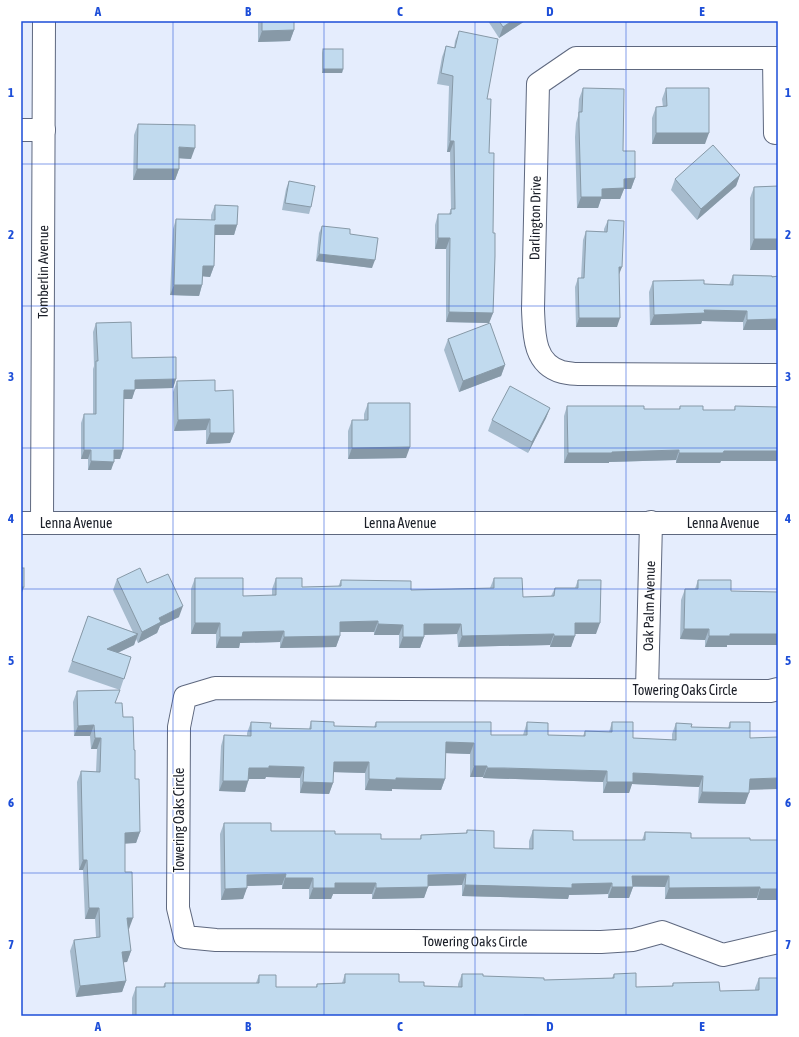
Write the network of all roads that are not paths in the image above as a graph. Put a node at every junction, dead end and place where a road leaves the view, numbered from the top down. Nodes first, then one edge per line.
1 (44, 21) edge
2 (776, 58) edge
3 (21, 130) edge
4 (44, 130) junction
5 (774, 133) dead end
6 (778, 375) edge
7 (651, 522) junction
8 (778, 522) edge
9 (32, 523) edge
10 (778, 689) edge
11 (647, 690) junction
12 (778, 942) edge

1 - 4 street, Tomberlin Avenue
2 - 5 street
2 - 6 street, Darlington Drive
3 - 4 street
4 - 9 street, Tomberlin Avenue
7 - 8 street, Lenna Avenue
7 - 9 street, Lenna Avenue
7 - 11 street, Oak Palm Avenue
10 - 11 street, Towering Oaks Circle
11 - 12 street, Towering Oaks Circle

